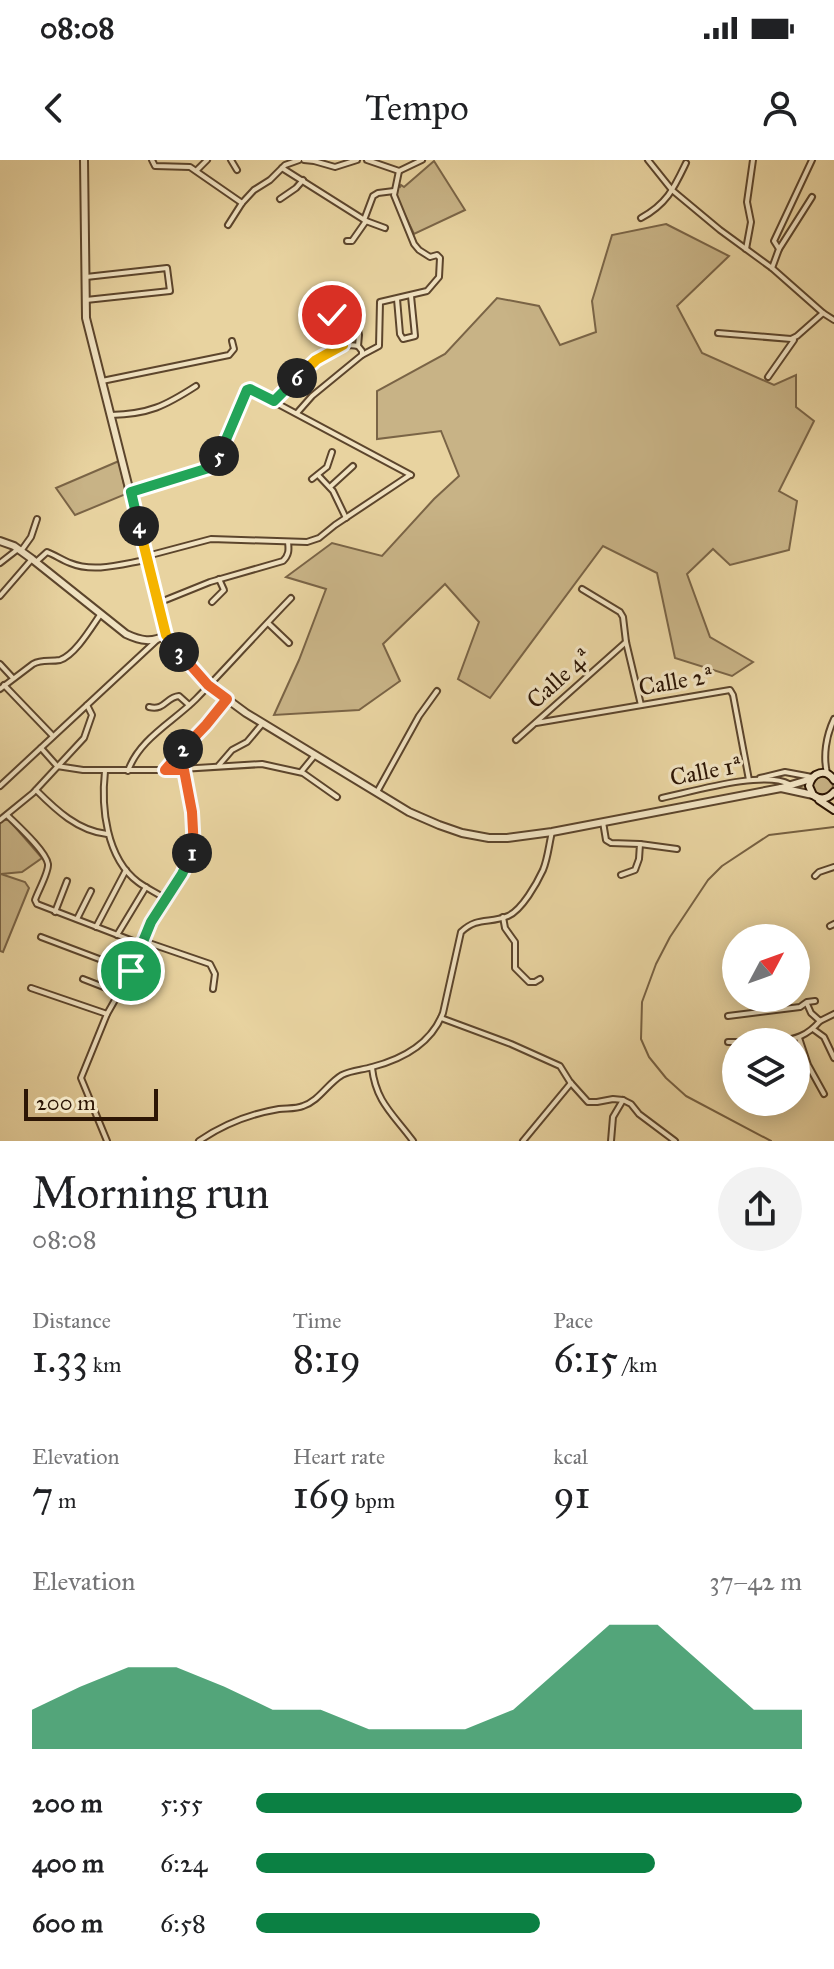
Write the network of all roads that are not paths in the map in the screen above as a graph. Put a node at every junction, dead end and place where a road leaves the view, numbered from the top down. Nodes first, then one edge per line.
1 (84, 160) edge
2 (152, 160) edge
3 (207, 160) edge
4 (231, 160) edge
5 (279, 160) edge
6 (301, 160) edge
7 (357, 160) edge
8 (367, 160) edge
9 (421, 160) edge
10 (648, 160) edge
11 (812, 160) edge
12 (751, 161) edge
13 (686, 163) dead end
14 (283, 166) junction
15 (197, 170) junction
16 (237, 170) dead end
17 (399, 171) junction
18 (303, 180) junction
19 (672, 190) junction
20 (394, 191) junction
21 (812, 197) dead end
22 (280, 199) dead end
23 (242, 203) junction
24 (641, 218) dead end
25 (365, 220) junction
26 (228, 225) dead end
27 (385, 228) dead end
28 (347, 241) dead end
29 (746, 249) junction
30 (779, 249) junction
31 (772, 268) junction
32 (86, 277) junction
33 (411, 295) junction
34 (397, 299) junction
35 (86, 300) junction
36 (354, 309) dead end
37 (823, 313) junction
38 (332, 315) dead end
39 (834, 320) edge
40 (718, 333) dead end
41 (794, 338) junction
42 (232, 341) dead end
43 (343, 345) junction
44 (358, 346) junction
45 (362, 355) junction
46 (768, 377) dead end
47 (102, 381) junction
48 (196, 386) dead end
49 (274, 401) junction
50 (297, 413) junction
51 (111, 415) junction
52 (332, 452) dead end
53 (353, 466) dead end
54 (318, 475) junction
55 (312, 479) dead end
56 (330, 487) junction
57 (131, 492) junction
58 (346, 518) junction
59 (37, 519) dead end
60 (0, 541) edge
61 (288, 542) junction
62 (20, 550) junction
63 (147, 558) junction
64 (34, 561) junction
65 (0, 563) edge
66 (219, 579) junction
67 (582, 589) dead end
68 (0, 596) edge
69 (291, 598) dead end
70 (212, 602) dead end
71 (158, 603) junction
72 (100, 615) junction
73 (268, 623) junction
74 (166, 635) junction
75 (157, 640) junction
76 (626, 642) junction
77 (289, 643) dead end
78 (0, 664) edge
79 (13, 677) junction
80 (208, 685) junction
81 (2, 687) edge
82 (437, 691) dead end
83 (227, 699) junction
84 (86, 704) junction
85 (189, 705) junction
86 (641, 705) junction
87 (149, 707) dead end
88 (834, 719) edge
89 (263, 723) junction
90 (536, 723) junction
91 (53, 736) junction
92 (516, 740) dead end
93 (41, 748) junction
94 (315, 755) junction
95 (825, 762) junction
96 (57, 766) junction
97 (217, 767) junction
98 (165, 770) junction
99 (184, 770) junction
100 (105, 771) junction
101 (128, 771) junction
102 (300, 773) junction
103 (813, 777) junction
104 (832, 778) edge
105 (758, 779) junction
106 (749, 780) junction
107 (789, 784) junction
108 (0, 786) edge
109 (781, 788) junction
110 (36, 790) junction
111 (795, 791) junction
112 (377, 792) junction
113 (834, 793) edge
114 (814, 796) junction
115 (337, 797) dead end
116 (662, 798) dead end
117 (834, 810) edge
118 (7, 815) junction
119 (0, 820) edge
120 (603, 822) junction
121 (552, 832) junction
122 (108, 834) junction
123 (640, 844) junction
124 (677, 849) dead end
125 (834, 867) edge
126 (126, 870) junction
127 (621, 875) dead end
128 (815, 876) dead end
129 (67, 881) dead end
130 (146, 887) junction
131 (91, 891) dead end
132 (166, 899) junction
133 (55, 912) junction
134 (503, 917) junction
135 (77, 919) junction
136 (96, 927) junction
137 (117, 935) junction
138 (41, 937) dead end
139 (142, 943) junction
140 (131, 971) junction
141 (83, 979) dead end
142 (540, 979) dead end
143 (31, 988) dead end
144 (213, 989) dead end
145 (119, 993) junction
146 (815, 1001) dead end
147 (810, 1002) edge
148 (810, 1010) edge
149 (760, 1012) edge
150 (107, 1014) junction
151 (834, 1014) edge
152 (728, 1016) dead end
153 (441, 1018) junction
154 (820, 1021) junction
155 (813, 1029) junction
156 (810, 1031) edge
157 (834, 1058) edge
158 (372, 1068) junction
159 (810, 1069) edge
160 (571, 1083) junction
161 (824, 1094) dead end
162 (623, 1100) junction
163 (107, 1141) edge
164 (199, 1141) edge
165 (413, 1141) edge
166 (523, 1141) edge
167 (611, 1141) edge
168 (675, 1141) edge

1 - 32 street
2 - 15 street
3 - 15 street
4 - 16 street
5 - 14 street
6 - 7 street
6 - 14 street
8 - 17 street
9 - 17 street
10 - 19 street
11 - 30 street
12 - 29 street
13 - 19 street
14 - 18 street
14 - 23 street
15 - 23 street
17 - 20 street
18 - 22 street
18 - 25 street
19 - 24 street
19 - 29 street
20 - 25 street
20 - 33 street
21 - 30 street
23 - 26 street
25 - 27 street
25 - 28 street
29 - 31 street
30 - 31 street
31 - 37 street
32 - 35 street
32 - 35 street
33 - 34 street
33 - 34 street
34 - 45 street
35 - 47 street
36 - 44 street
37 - 39 street
37 - 41 street
38 - 43 street
40 - 41 street
41 - 46 street
42 - 47 street
43 - 44 street
43 - 49 street
44 - 45 street
45 - 50 street
47 - 51 street
48 - 51 street
49 - 50 street
49 - 57 street
50 - 58 street
51 - 57 street
52 - 54 street
53 - 56 street
54 - 55 street
54 - 56 street
56 - 58 street
57 - 63 street
58 - 61 street
59 - 62 street
60 - 62 street
61 - 63 street
61 - 66 street
62 - 64 street
62 - 65 street
63 - 64 street
63 - 71 street
64 - 68 street
64 - 72 street
66 - 70 street
66 - 71 street
67 - 76 street
69 - 73 street
71 - 74 street
72 - 75 street
72 - 79 street
73 - 77 street
73 - 80 street
74 - 75 street
74 - 80 street
75 - 84 street
76 - 86 street
76 - 90 street, Calle 4ª
78 - 79 street
79 - 81 street
80 - 83 street
80 - 85 street
81 - 91 street
82 - 112 street
83 - 89 street
83 - 98 street
84 - 91 street
84 - 96 street
85 - 87 street
85 - 101 street
86 - 90 street, Calle 2ª
86 - 106 street, Calle 2ª
88 - 95 street
89 - 94 street
89 - 97 street
90 - 92 street, Calle 4ª
91 - 93 street
93 - 96 street
93 - 108 street
94 - 102 street
94 - 112 street
95 - 103 street
95 - 104 street
96 - 100 street
96 - 110 street
97 - 99 street
97 - 102 street
98 - 99 street
98 - 101 street
99 - 132 street
100 - 101 street
100 - 122 street
102 - 115 street
103 - 104 street
103 - 105 street, Calle 1ª
103 - 107 street
103 - 114 street
105 - 106 street, Calle 1ª
105 - 107 street, Calle 1ª
106 - 116 street, Calle 1ª
107 - 109 street
107 - 111 street
109 - 111 street
109 - 120 street
110 - 118 street
110 - 122 street
111 - 114 street
112 - 121 street
113 - 114 street
114 - 117 street
118 - 119 street
118 - 133 street
120 - 121 street
120 - 123 street
121 - 134 street
122 - 126 street
123 - 124 street
123 - 127 street
125 - 128 street
126 - 130 street
126 - 136 street
129 - 133 street
130 - 132 street
130 - 137 street
131 - 135 street
132 - 139 street
133 - 135 street
134 - 142 street
134 - 153 street
135 - 136 street
136 - 137 street
137 - 139 street
138 - 140 street
139 - 140 street
139 - 144 street
140 - 145 street
141 - 145 street
143 - 150 street
145 - 150 street
146 - 147 street
148 - 154 street
149 - 152 street
150 - 163 street
151 - 154 street
153 - 158 street
153 - 160 street
154 - 155 street
155 - 156 street
155 - 157 street
158 - 164 street
158 - 165 street
159 - 161 street
160 - 162 street
160 - 166 street
162 - 167 street
162 - 168 street

